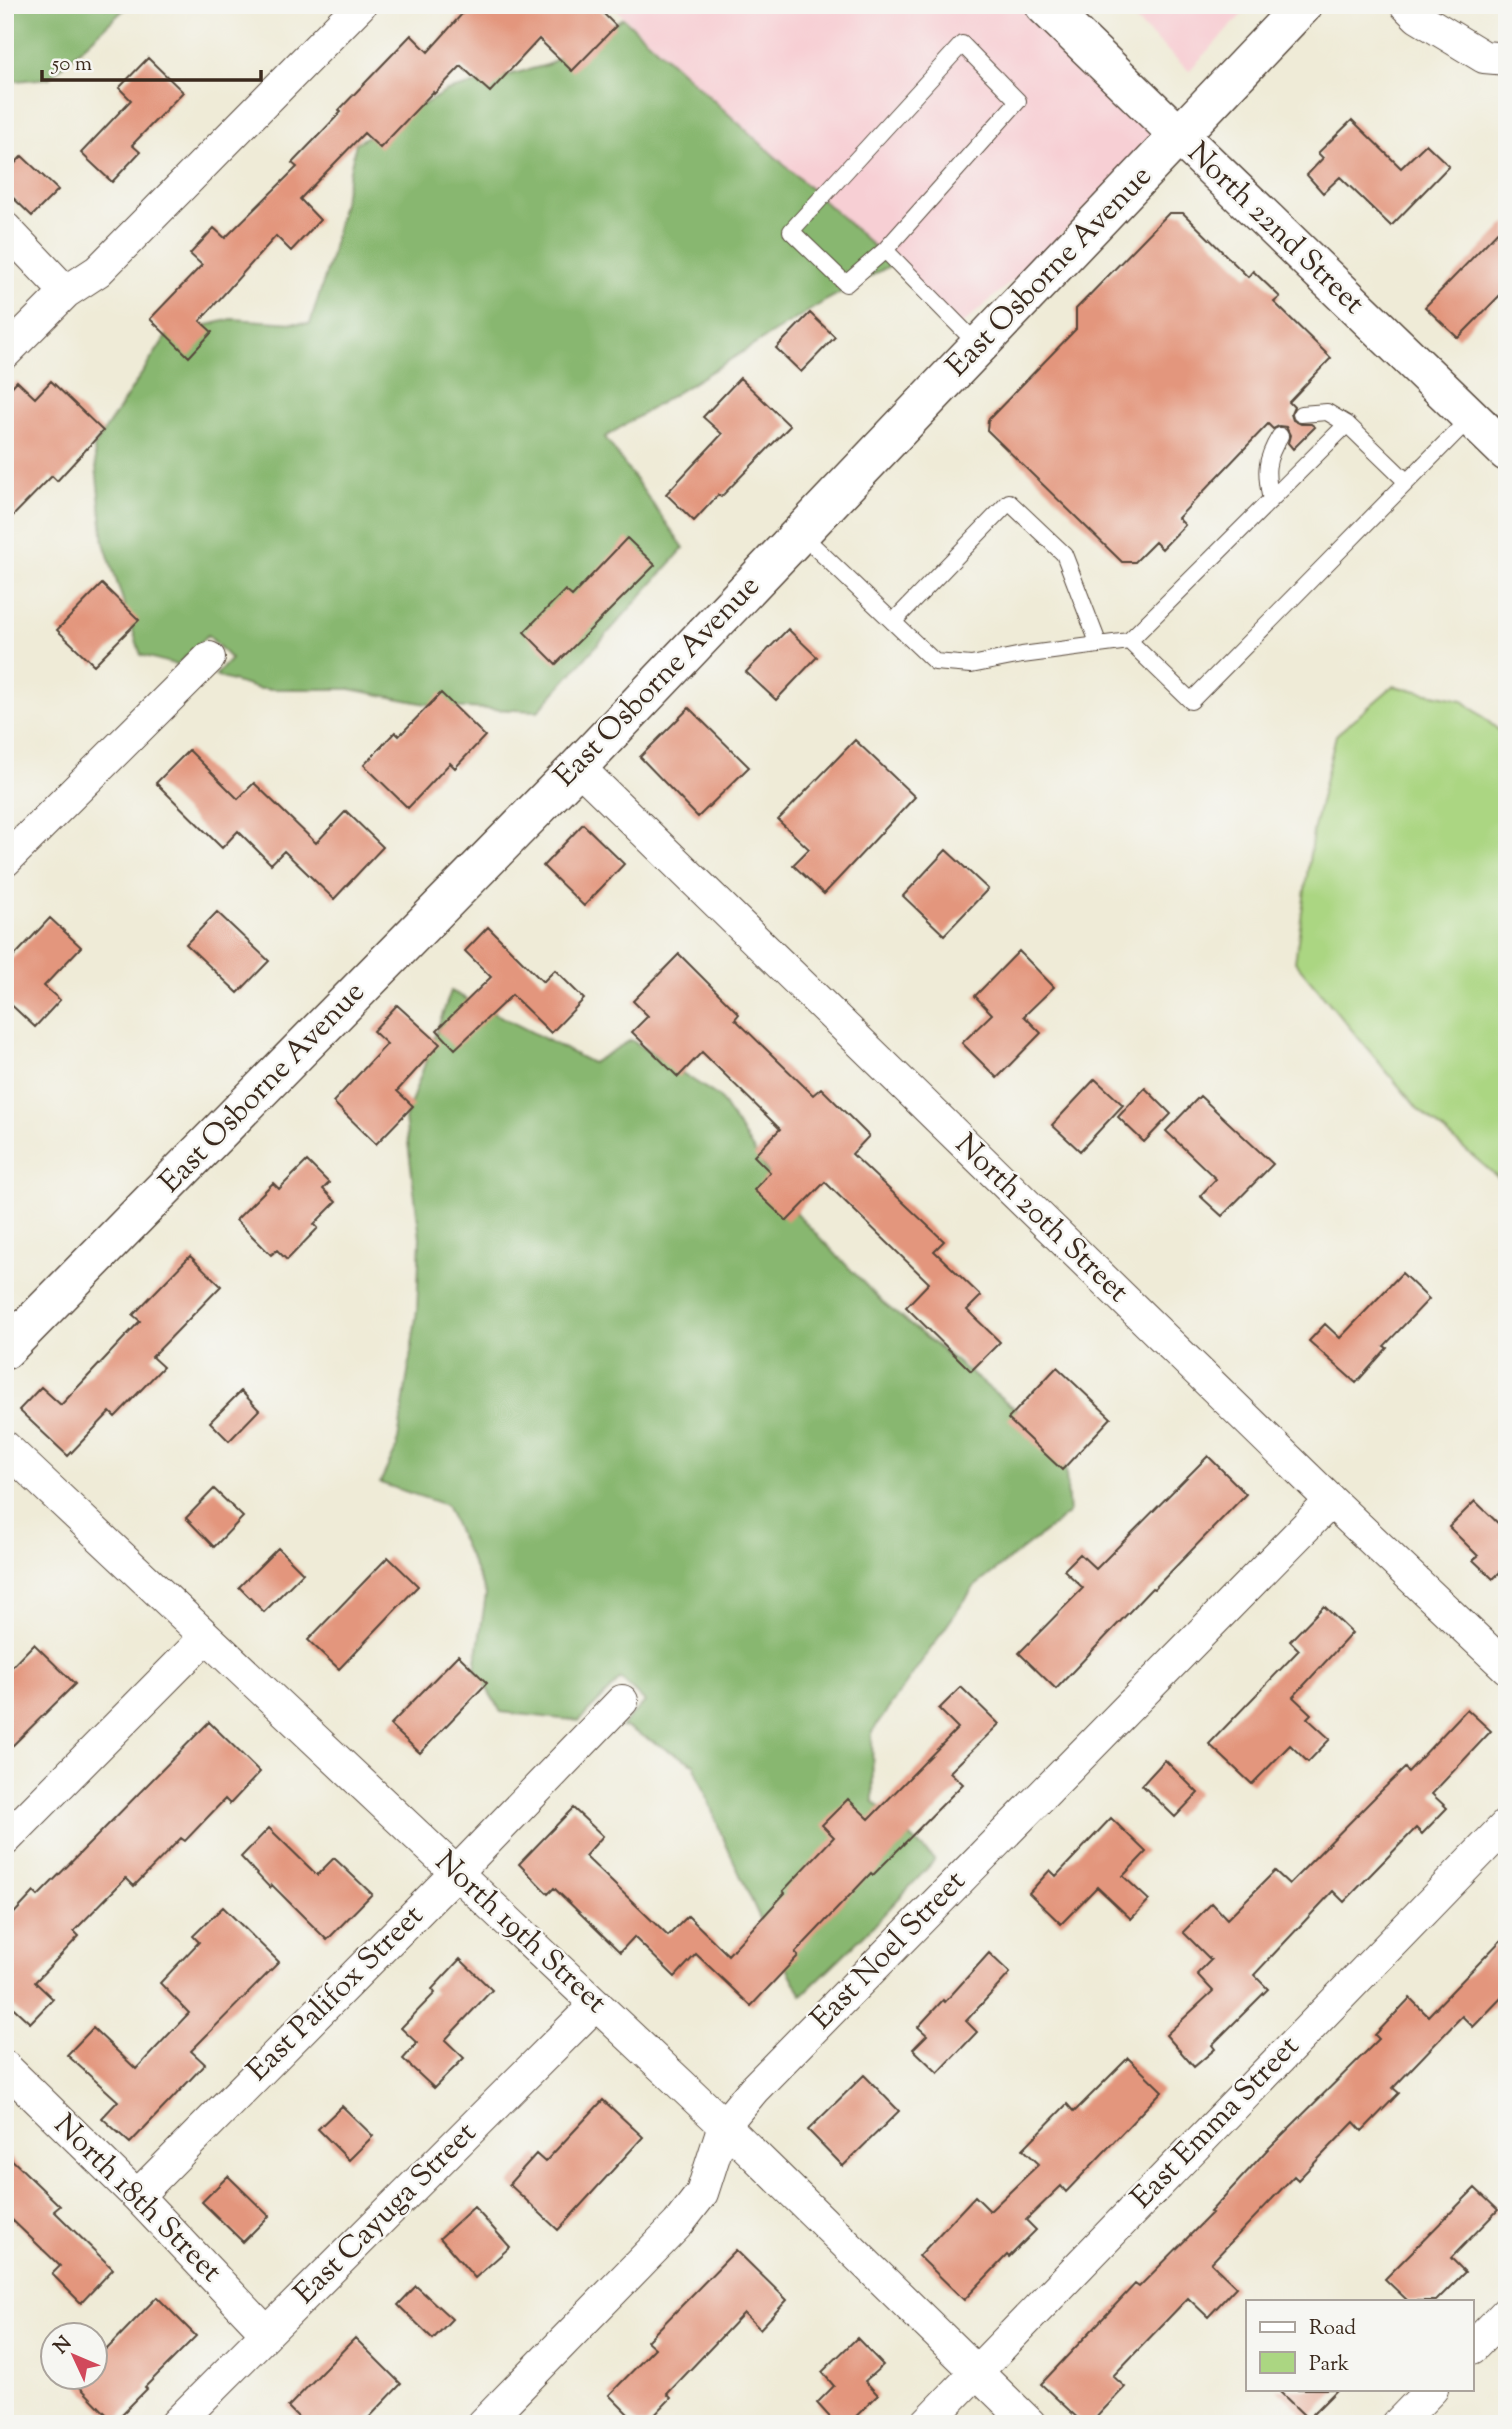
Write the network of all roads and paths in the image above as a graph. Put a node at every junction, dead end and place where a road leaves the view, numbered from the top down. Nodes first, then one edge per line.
1 (360, 5) edge
2 (1044, 5) edge
3 (1303, 5) edge
4 (1406, 5) edge
5 (1507, 59) edge
6 (1179, 136) junction
7 (5, 228) edge
8 (885, 250) junction
9 (66, 292) junction
10 (979, 346) junction
11 (5, 353) edge
12 (1301, 414) dead end
13 (1471, 417) junction
14 (1347, 424) junction
15 (1280, 436) dead end
16 (1507, 452) edge
17 (1407, 482) junction
18 (1271, 500) junction
19 (800, 533) junction
20 (893, 622) junction
21 (1129, 641) junction
22 (1099, 645) junction
23 (209, 658) dead end
24 (578, 766) junction
25 (5, 861) edge
26 (5, 1350) edge
27 (5, 1447) edge
28 (1331, 1501) junction
29 (206, 1637) junction
30 (1507, 1668) edge
31 (622, 1701) dead end
32 (1507, 1824) edge
33 (5, 1840) edge
34 (456, 1873) junction
35 (596, 2004) junction
36 (5, 2067) edge
37 (724, 2125) junction
38 (137, 2196) junction
39 (1507, 2312) edge
40 (267, 2333) junction
41 (1474, 2346) edge
42 (976, 2371) junction
43 (1431, 2390) edge
44 (176, 2424) edge
45 (483, 2424) edge
46 (926, 2424) edge
47 (1030, 2424) edge
48 (1398, 2424) edge

1 - 9 street
2 - 6 street, North 22nd Street
3 - 6 street, East Osborne Avenue
4 - 5 street
6 - 10 street, East Osborne Avenue
6 - 13 street, North 22nd Street
7 - 9 street
8 - 8 lane
8 - 10 lane
9 - 11 street
10 - 19 street, East Osborne Avenue
12 - 14 lane
13 - 16 street, North 22nd Street
13 - 17 lane
14 - 17 lane
14 - 18 lane
15 - 18 lane
17 - 21 lane
18 - 21 lane
19 - 20 lane
19 - 24 street, East Osborne Avenue
20 - 22 lane
20 - 22 lane
21 - 22 lane
23 - 25 street
24 - 26 street, East Osborne Avenue
24 - 28 street, North 20th Street
27 - 29 street, North 19th Street
28 - 30 street, North 20th Street
28 - 37 street, East Noel Street
29 - 33 street
29 - 34 street, North 19th Street
31 - 34 street, East Palifox Street
32 - 42 street, East Emma Street
34 - 35 street, North 19th Street
34 - 38 street, East Palifox Street
35 - 37 street, North 19th Street
35 - 40 street, East Cayuga Street
36 - 38 street, North 18th Street
37 - 42 street, North 19th Street
37 - 45 street, East Noel Street
38 - 40 street, North 18th Street
39 - 41 street
40 - 44 street, East Cayuga Street
42 - 46 street, East Emma Street
42 - 47 street, North 19th Street
43 - 48 street

